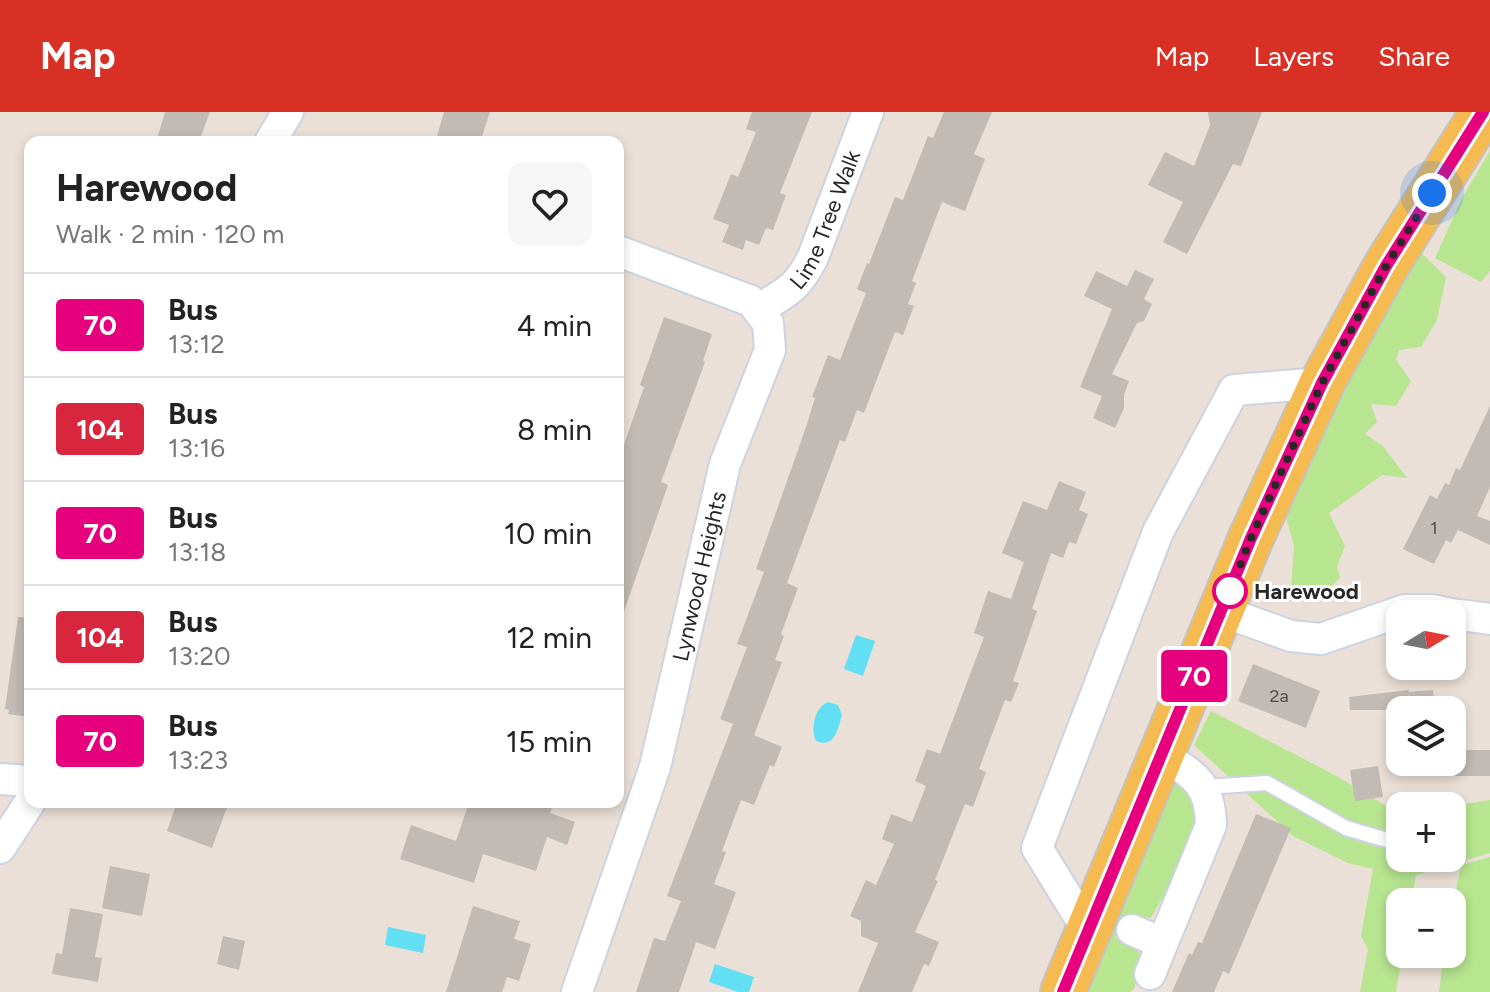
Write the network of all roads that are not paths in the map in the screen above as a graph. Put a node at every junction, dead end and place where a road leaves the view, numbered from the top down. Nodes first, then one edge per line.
1 (288, 112) edge
2 (868, 112) edge
3 (1483, 112) edge
4 (274, 136) edge
5 (624, 253) edge
6 (759, 309) junction
7 (1322, 383) junction
8 (1221, 611) junction
9 (1466, 616) edge
10 (1386, 617) edge
11 (1490, 619) edge
12 (1162, 755) junction
13 (0, 779) edge
14 (24, 781) edge
15 (1205, 787) junction
16 (26, 808) edge
17 (1386, 840) edge
18 (0, 848) edge
19 (1132, 930) dead end
20 (1088, 931) junction
21 (1162, 943) junction
22 (1150, 974) dead end
23 (577, 992) edge
24 (1063, 992) edge

1 - 4 street
2 - 6 street, Lime Tree Walk
3 - 7 main road
5 - 6 street
6 - 23 street, Lynwood Heights
7 - 8 main road
7 - 20 street
8 - 10 street
8 - 12 main road
9 - 11 street
12 - 15 street
12 - 20 main road
13 - 14 street
15 - 17 lane
15 - 21 street
16 - 18 street
19 - 21 street
20 - 24 main road
21 - 22 street

